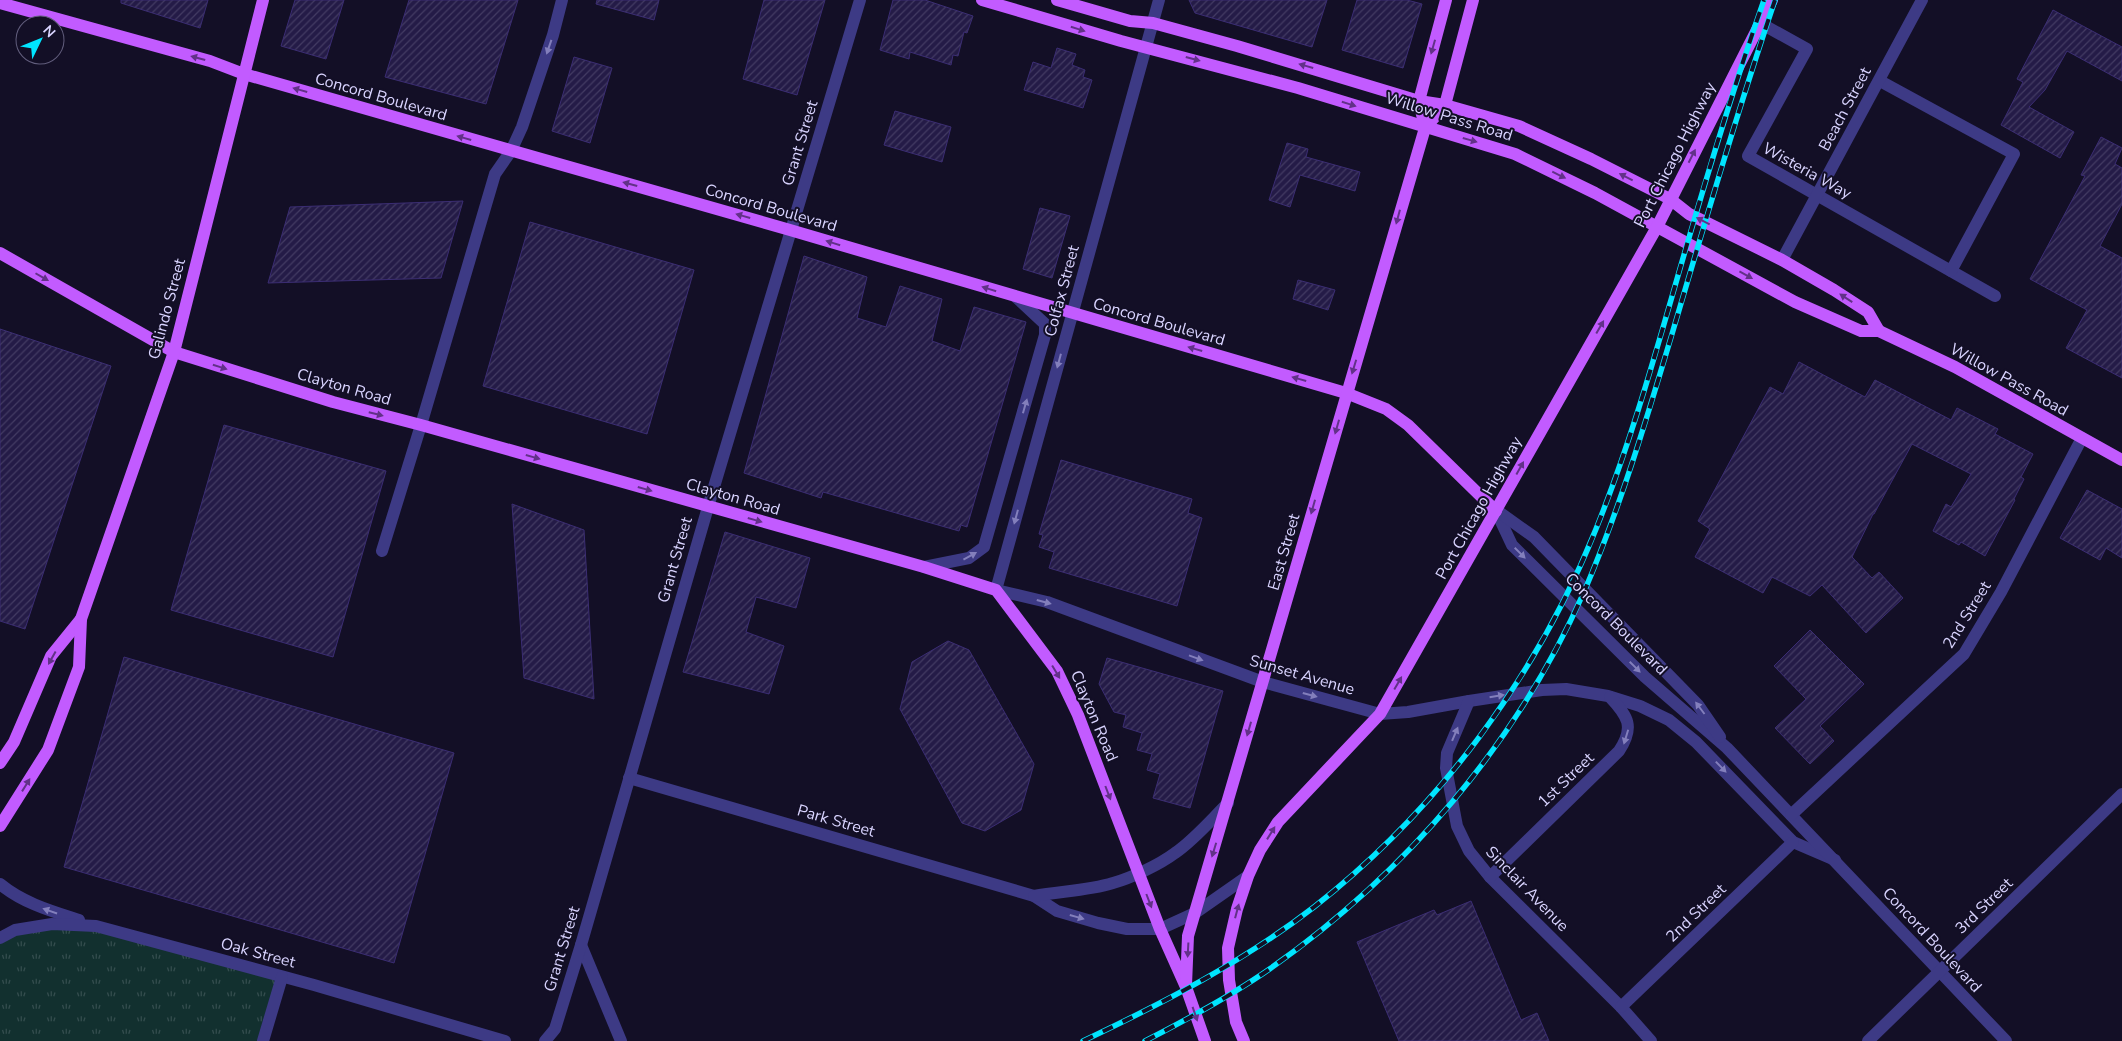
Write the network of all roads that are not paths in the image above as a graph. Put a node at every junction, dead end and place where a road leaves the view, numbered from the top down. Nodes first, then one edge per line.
1 (263, 0) edge
2 (562, 0) edge
3 (860, 0) edge
4 (982, 0) edge
5 (1058, 0) edge
6 (1159, 0) edge
7 (1446, 0) edge
8 (1473, 0) edge
9 (1772, 0) edge
10 (1922, 0) edge
11 (0, 3) edge
12 (1153, 23) junction
13 (1760, 23) junction
14 (1146, 47) junction
15 (244, 74) junction
16 (1880, 81) junction
17 (1419, 101) junction
18 (1445, 105) junction
19 (1425, 128) junction
20 (511, 151) junction
21 (1817, 196) junction
22 (1670, 199) junction
23 (1657, 227) junction
24 (790, 230) junction
25 (0, 253) edge
26 (1782, 260) junction
27 (1951, 271) junction
28 (1995, 296) dead end
29 (1016, 297) junction
30 (1072, 314) junction
31 (1879, 331) junction
32 (174, 352) junction
33 (1346, 393) junction
34 (421, 425) junction
35 (2082, 438) junction
36 (2122, 460) edge
37 (708, 507) junction
38 (1496, 511) junction
39 (382, 551) dead end
40 (924, 567) junction
41 (996, 590) junction
42 (81, 619) junction
43 (1263, 682) junction
44 (1608, 696) junction
45 (1469, 701) junction
46 (1380, 714) junction
47 (1728, 748) junction
48 (0, 764) edge
49 (629, 778) junction
50 (2122, 794) edge
51 (1228, 803) junction
52 (1791, 815) junction
53 (0, 826) edge
54 (1793, 842) junction
55 (1835, 860) junction
56 (1138, 873) junction
57 (1248, 876) junction
58 (1490, 877) junction
59 (0, 884) edge
60 (1034, 896) junction
61 (1195, 914) junction
62 (96, 926) junction
63 (1160, 928) junction
64 (0, 938) edge
65 (581, 945) junction
66 (1940, 972) junction
67 (282, 977) junction
68 (1186, 987) junction
69 (1621, 1008) junction
70 (263, 1041) edge
71 (505, 1041) edge
72 (545, 1041) edge
73 (621, 1041) edge
74 (1204, 1041) edge
75 (1244, 1041) edge
76 (1651, 1041) edge
77 (1868, 1041) edge
78 (2006, 1041) edge

1 - 15 main road, Galindo Street
2 -> 20 street
3 - 24 street, Grant Street
4 -> 14 main road, Willow Pass Road
5 - 12 main road, Willow Pass Road
6 - 12 street, Colfax Street
7 -> 17 main road, East Street
8 - 18 main road, East Street
9 - 13 main road, Port Chicago Highway
10 - 16 street, Beach Street
15 -> 11 main road, Concord Boulevard
12 - 14 street, Colfax Street
17 -> 12 main road, Willow Pass Road
13 - 21 street, Wisteria Way
22 -> 13 main road, Port Chicago Highway
14 -> 19 main road, Willow Pass Road
14 - 30 street, Colfax Street
20 -> 15 main road, Concord Boulevard
15 - 32 main road, Galindo Street
16 - 21 street, Beach Street
16 - 27 street
17 - 18 main road, Willow Pass Road
17 - 19 main road, East Street
18 - 19 main road, East Street
22 -> 18 main road, Willow Pass Road
19 -> 23 main road, Willow Pass Road
19 -> 33 main road, East Street
24 -> 20 main road, Concord Boulevard
20 - 34 street
21 - 26 street, Beach Street
21 - 27 street, Wisteria Way
22 - 23 main road, Port Chicago Highway
26 -> 22 main road, Willow Pass Road
23 -> 31 main road, Willow Pass Road
38 -> 23 main road, Port Chicago Highway
29 -> 24 main road, Concord Boulevard
24 - 37 street, Grant Street
25 -> 32 main road, Clayton Road
31 -> 26 main road, Willow Pass Road
27 - 28 street, Wisteria Way
29 - 30 main road, Concord Boulevard
40 -> 29 street, Colfax Street
33 -> 30 main road, Concord Boulevard
30 -> 41 street, Colfax Street
31 - 35 main road, Willow Pass Road
32 -> 34 main road, Clayton Road
32 - 42 main road, Galindo Street
33 - 38 main road, Concord Boulevard
33 -> 43 main road, East Street
34 -> 37 main road, Clayton Road
34 - 39 street
35 - 36 main road, Willow Pass Road
35 - 52 street, 2nd Street
37 -> 40 main road, Clayton Road
37 - 49 street, Grant Street
46 -> 38 main road, Port Chicago Highway
47 -> 38 street, Concord Boulevard
38 -> 47 street, Concord Boulevard
40 - 41 main road, Clayton Road
41 -> 43 street, Sunset Avenue
41 -> 56 main road, Clayton Road
42 -> 48 main road, Galindo Street
53 -> 42 main road, Galindo Street
43 -> 46 street, Sunset Avenue
43 -> 51 main road, East Street
45 -> 44 street, Sunset Avenue
44 -> 54 street, Concord Boulevard
44 -> 58 street, 1st Street
45 - 46 street, Sunset Avenue
58 -> 45 street, Sinclair Avenue
57 -> 46 main road, Port Chicago Highway
47 - 52 street, Concord Boulevard
49 - 60 street, Park Street
49 - 65 street, Grant Street
50 - 66 street, 3rd Street
51 - 56 street, Park Street
51 -> 61 main road, East Street
52 - 55 street, Concord Boulevard
54 - 55 street, Concord Boulevard
54 - 69 street, 2nd Street
55 - 66 street, Concord Boulevard
56 - 60 street, Park Street
56 -> 63 main road, Clayton Road
57 - 61 street, Park Street
75 -> 57 main road, Port Chicago Highway
58 - 69 street, Sinclair Avenue
62 -> 59 street
60 -> 63 street, Park Street
61 - 63 street, Park Street
61 -> 68 main road, East Street
62 - 64 street, Oak Street
62 - 67 street, Oak Street
63 - 68 main road, Clayton Road
65 - 72 street, Grant Street
65 - 73 street
66 - 77 street, 3rd Street
66 - 78 street, Concord Boulevard
67 - 70 street
67 - 71 street, Oak Street
68 -> 74 main road, Clayton Road
69 - 76 street, Sinclair Avenue

